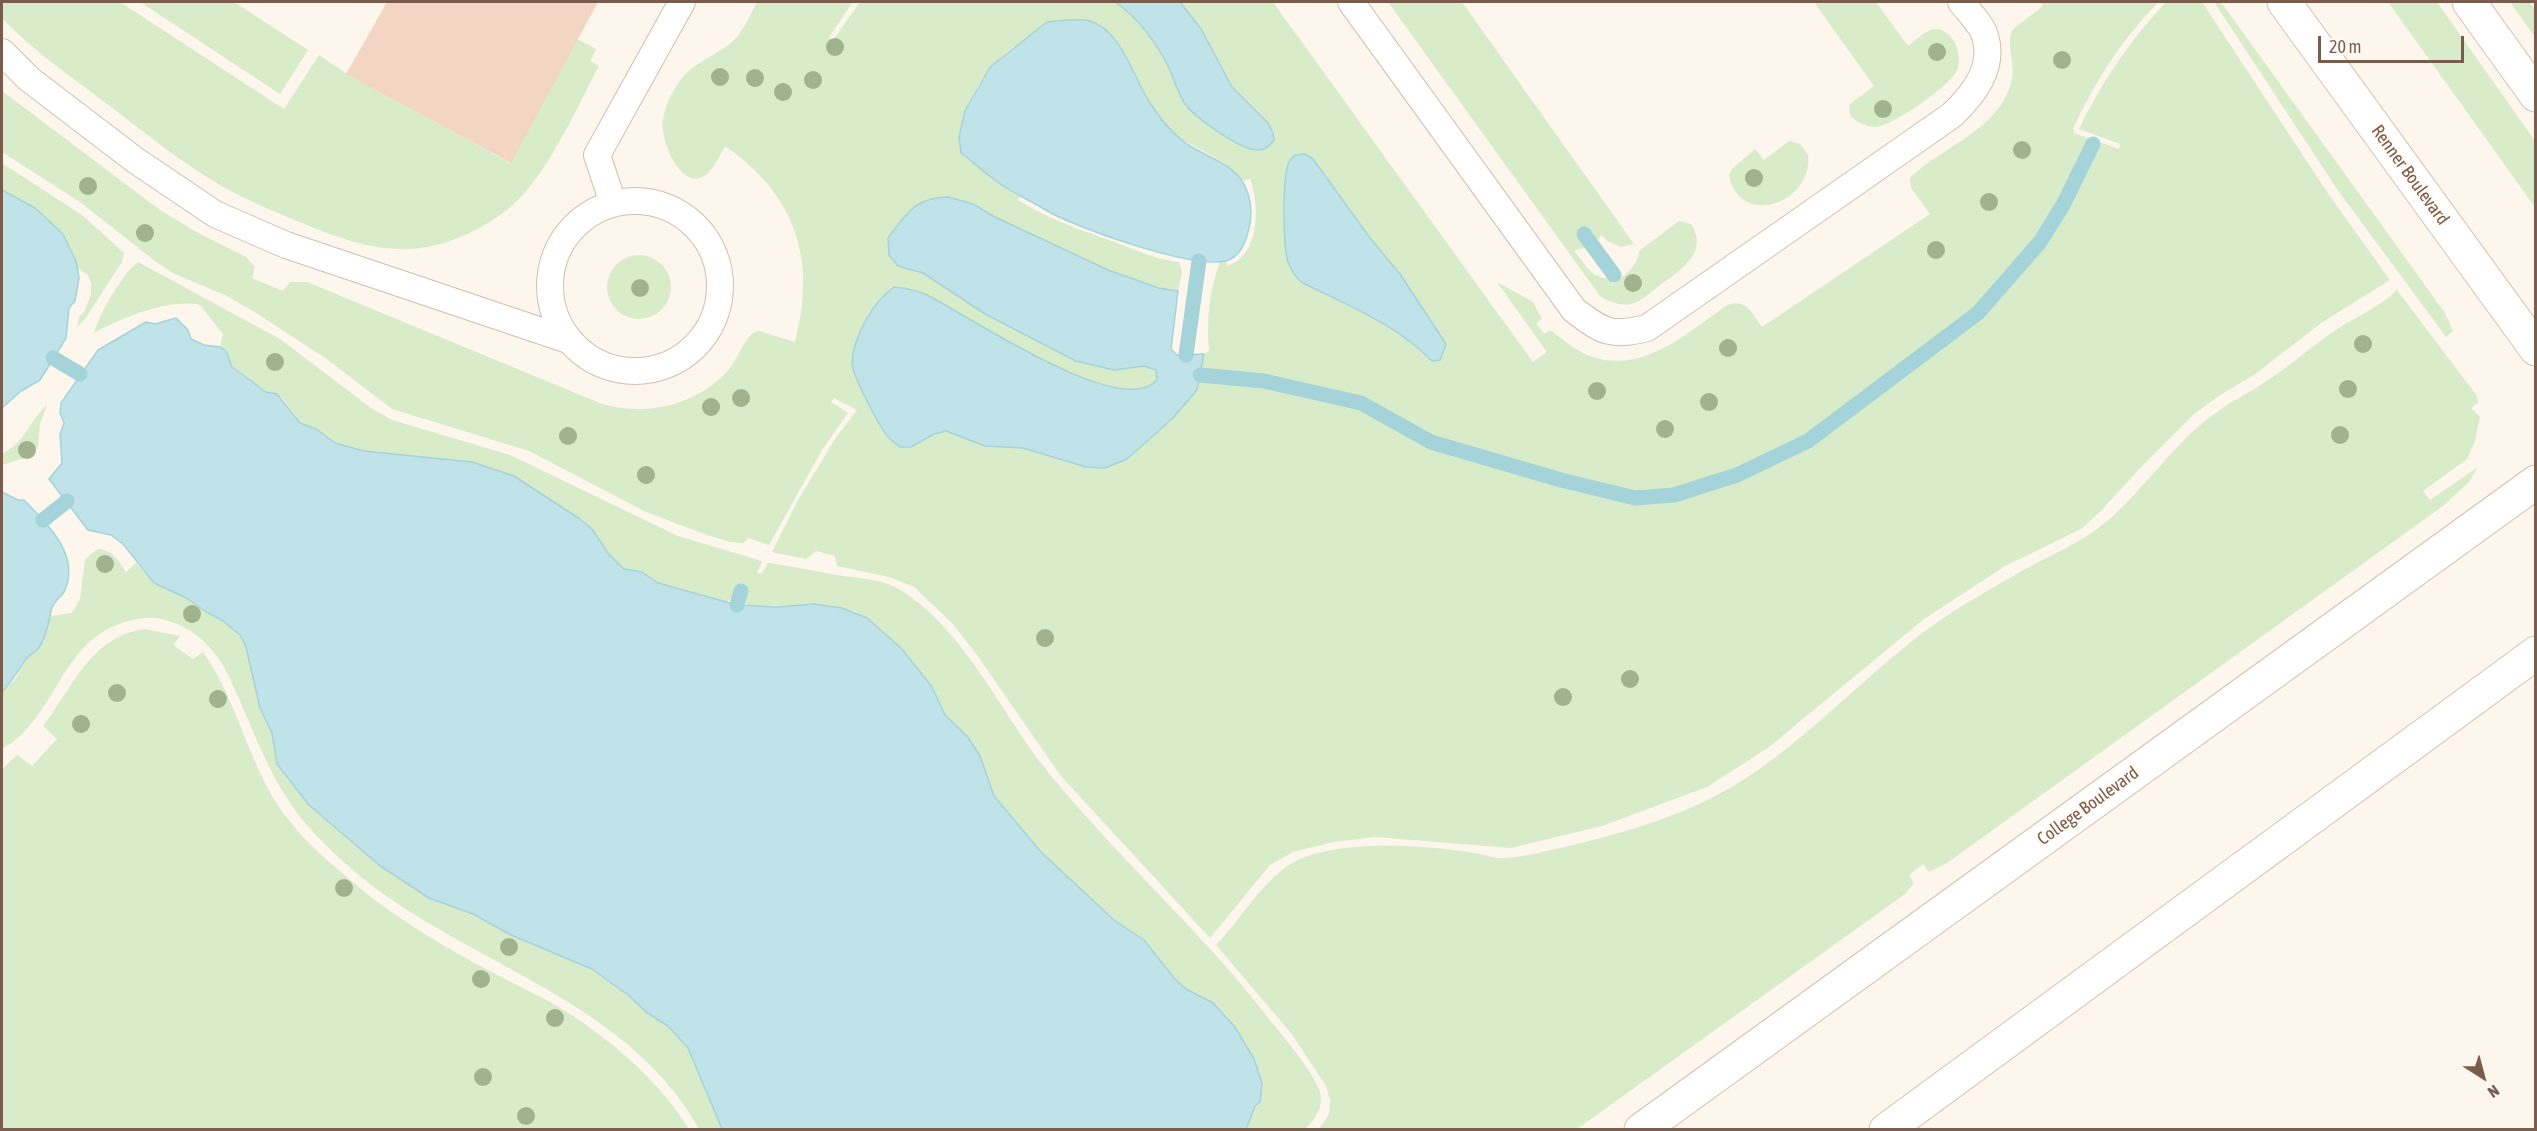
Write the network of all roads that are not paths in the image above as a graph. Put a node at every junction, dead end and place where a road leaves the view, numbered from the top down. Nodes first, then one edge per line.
1 (682, 2) edge
2 (1351, 2) edge
3 (1961, 2) edge
4 (2284, 2) edge
5 (2469, 2) edge
6 (2, 52) edge
7 (2535, 95) edge
8 (613, 203) junction
9 (568, 340) junction
10 (2535, 350) edge
11 (2535, 482) edge
12 (2535, 653) edge
13 (1641, 1130) edge
14 (1886, 1130) edge

1 - 8 lane
2 - 3 lane
4 - 10 main road, Renner Boulevard
5 - 7 main road
6 - 9 lane
8 - 9 lane
8 - 9 lane
11 - 13 main road, College Boulevard
12 - 14 main road

